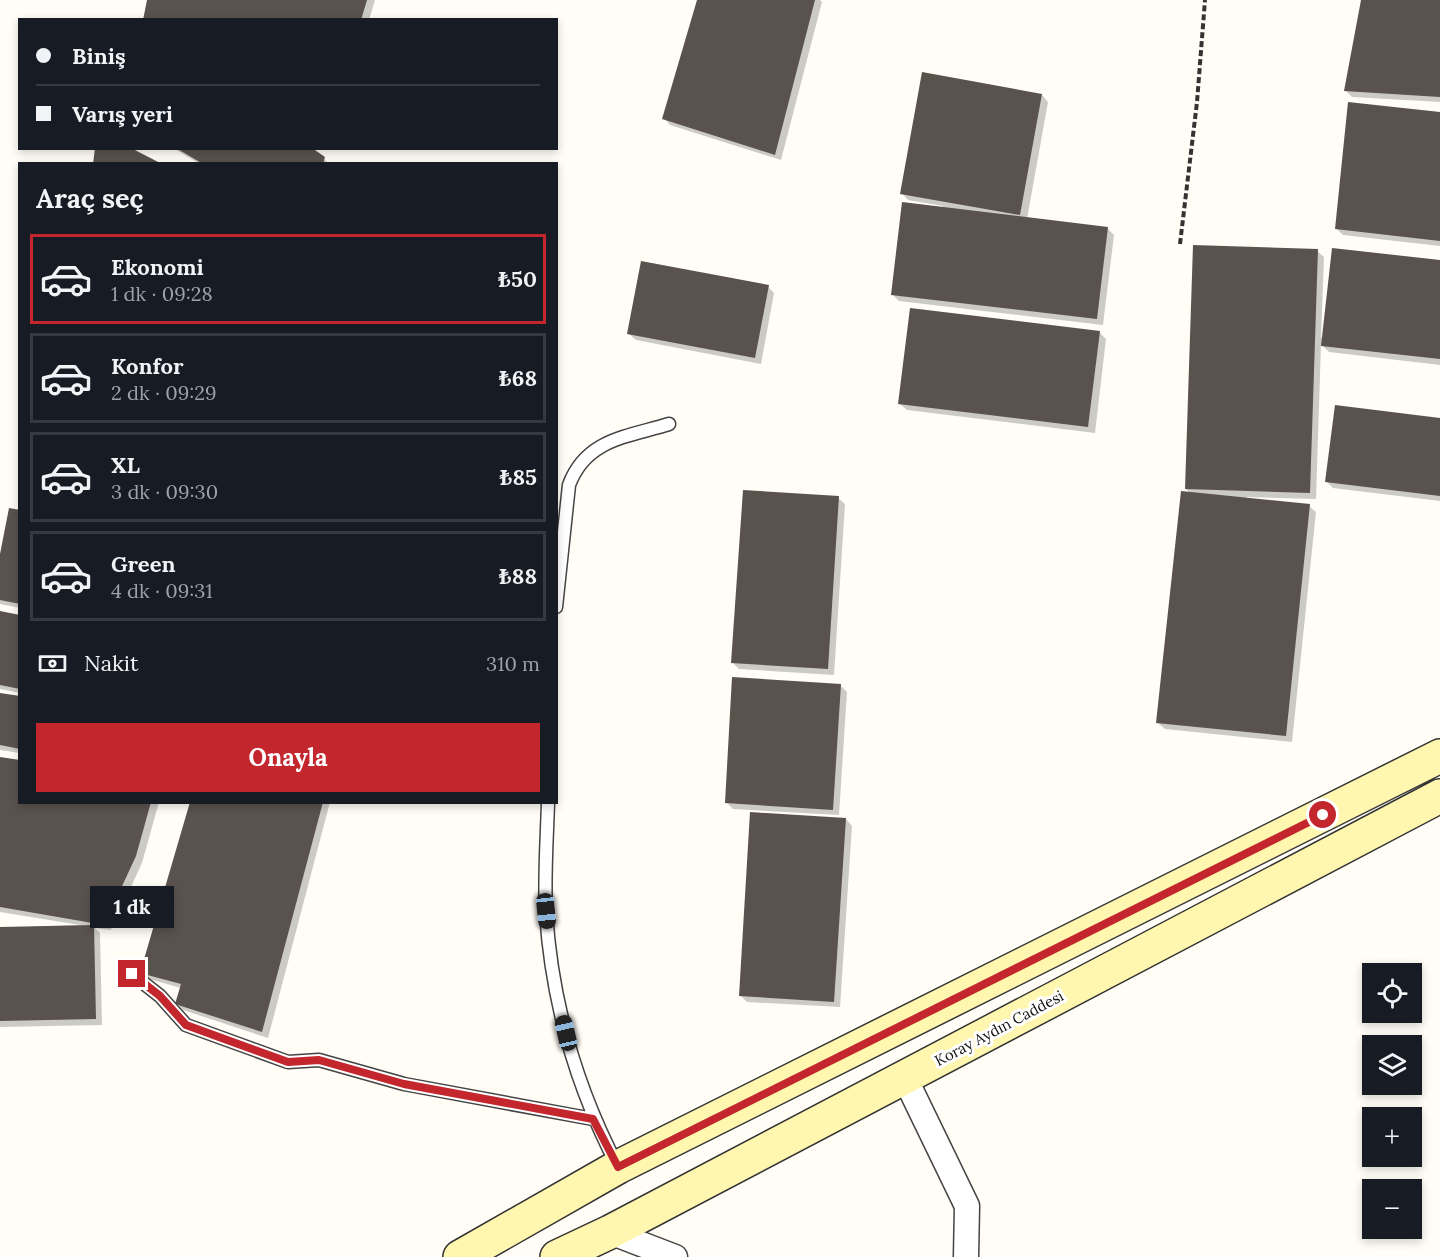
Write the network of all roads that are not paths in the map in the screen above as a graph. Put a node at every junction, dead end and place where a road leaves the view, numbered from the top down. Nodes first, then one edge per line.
1 (669, 424) dead end
2 (558, 588) edge
3 (1440, 756) edge
4 (1440, 796) edge
5 (548, 804) edge
6 (132, 974) dead end
7 (905, 1078) junction
8 (593, 1119) junction
9 (618, 1167) junction
10 (610, 1232) junction
11 (460, 1257) edge
12 (557, 1257) edge
13 (675, 1257) edge
14 (966, 1257) edge

1 - 2 lane
3 - 9 main road
4 - 7 main road, Koray Aydın Caddesi
5 - 8 lane
6 - 8 lane
7 - 10 main road, Koray Aydın Caddesi
7 - 14 street
8 - 9 lane
9 - 11 main road
10 - 12 main road, Koray Aydın Caddesi
10 - 13 street

